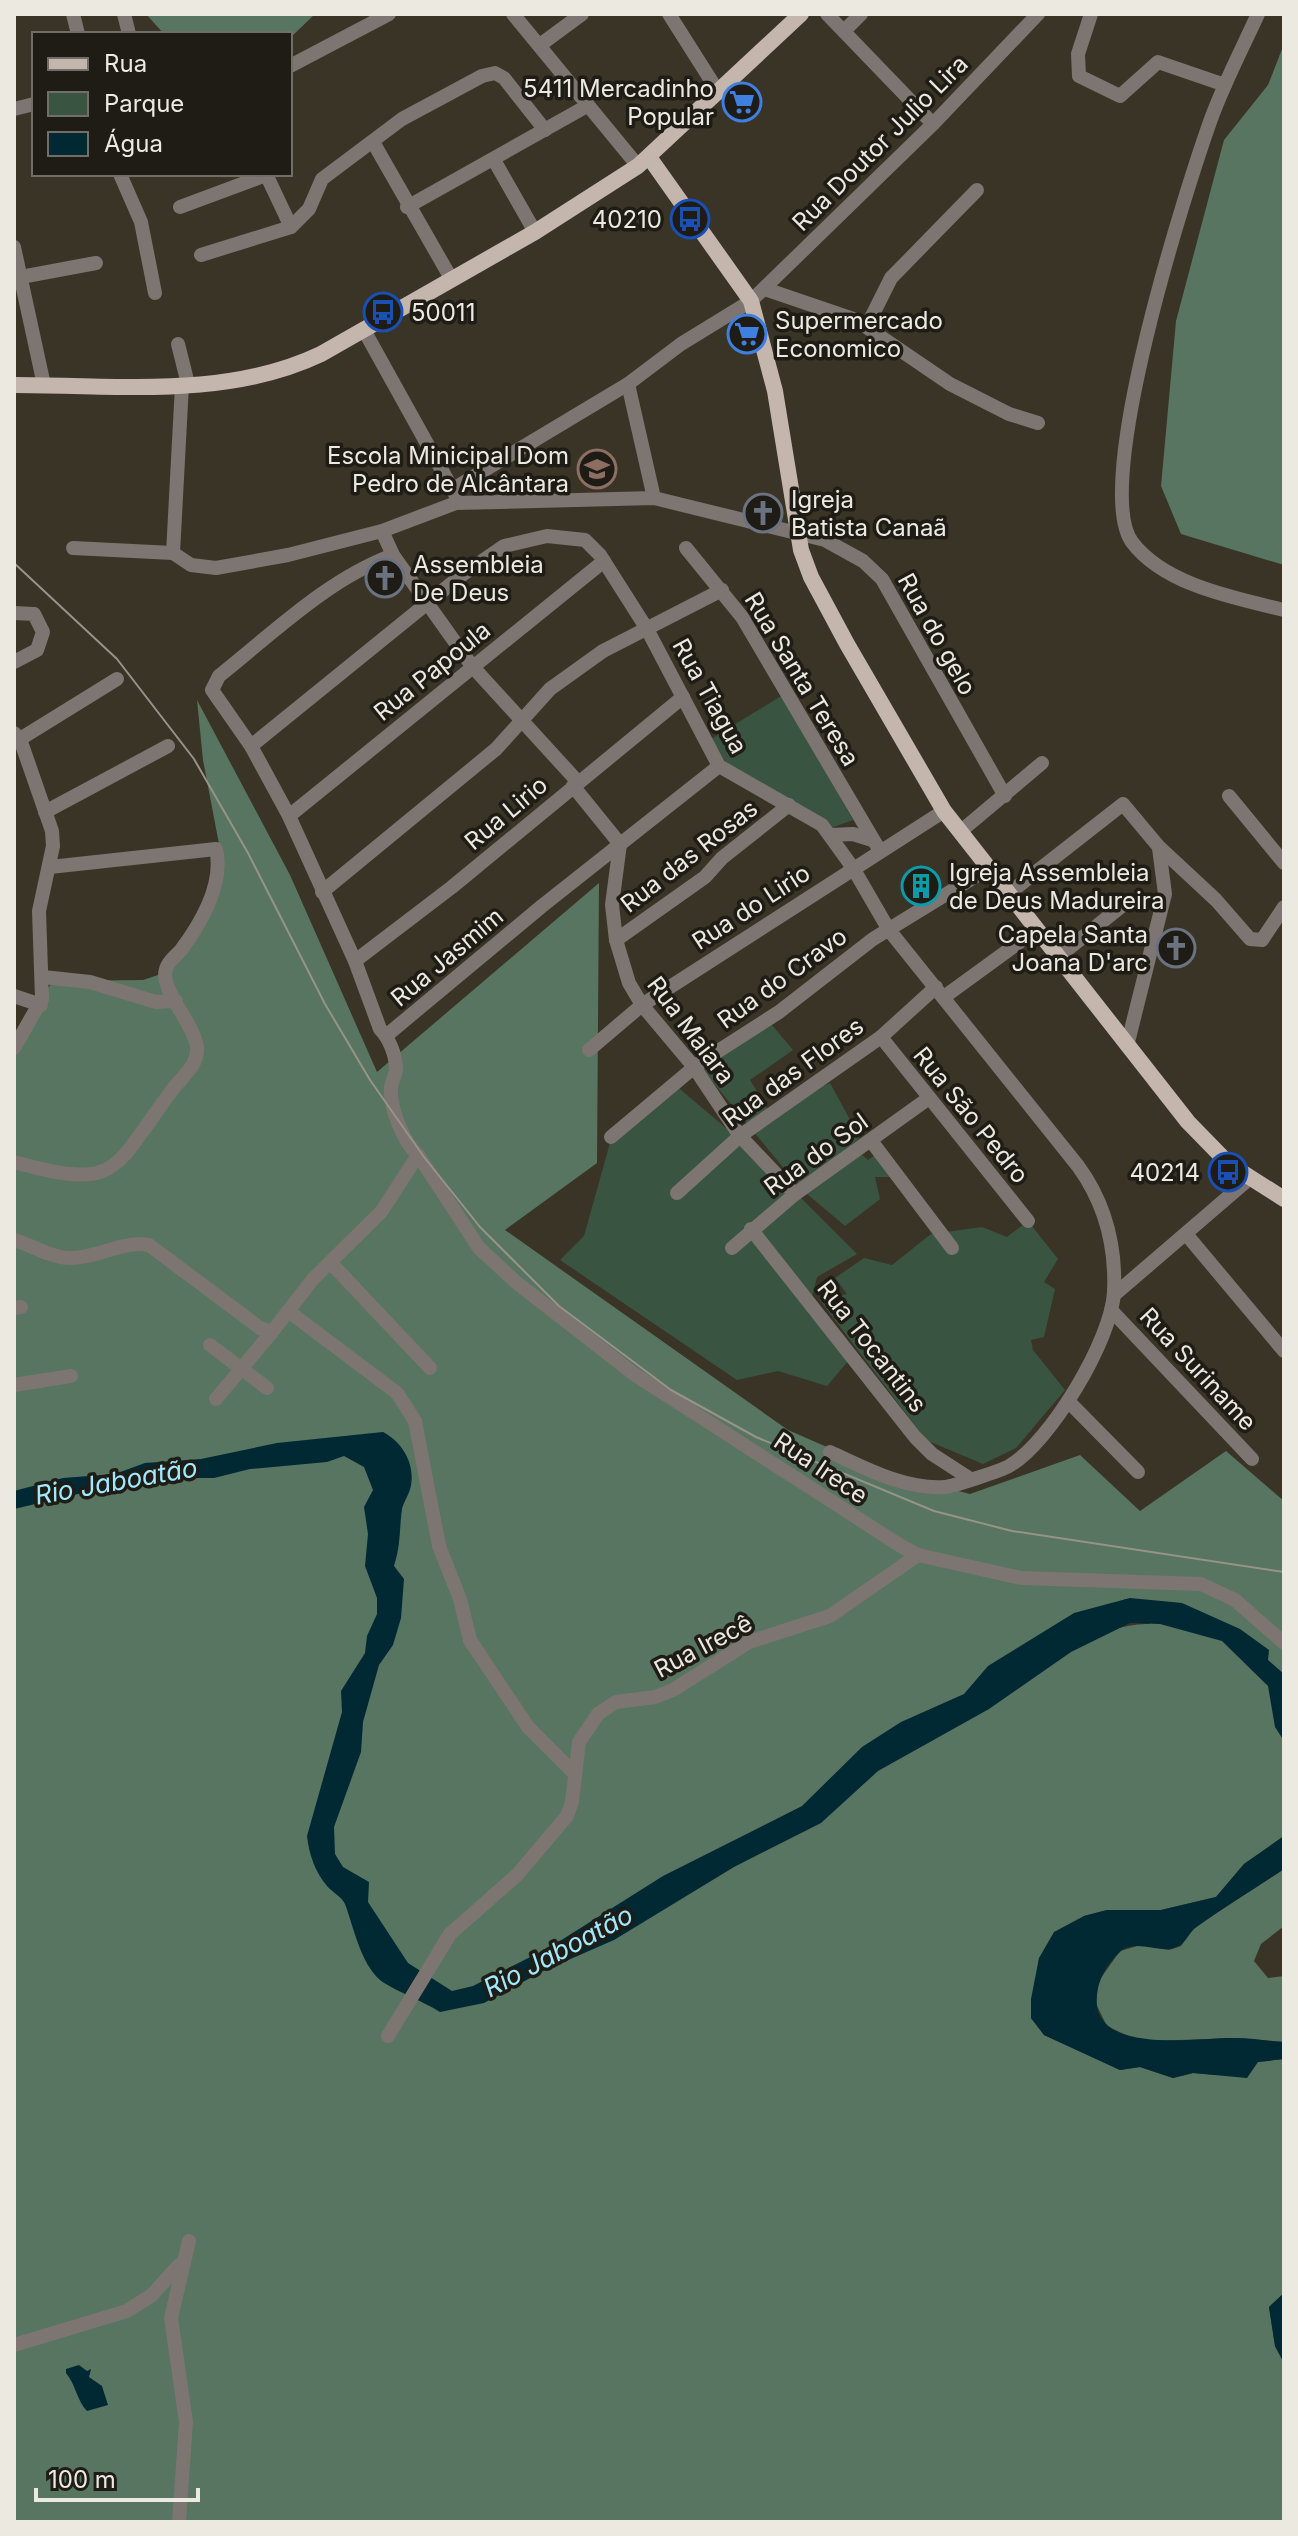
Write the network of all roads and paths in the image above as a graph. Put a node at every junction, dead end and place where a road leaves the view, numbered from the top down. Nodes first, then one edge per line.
1 (389, 14) edge
2 (513, 14) edge
3 (582, 14) edge
4 (669, 14) edge
5 (801, 14) edge
6 (827, 14) edge
7 (861, 14) edge
8 (1038, 14) edge
9 (1091, 14) edge
10 (1258, 14) edge
11 (844, 31) junction
12 (540, 45) junction
13 (292, 65) edge
14 (1225, 85) junction
15 (719, 93) junction
16 (587, 106) junction
17 (933, 124) junction
18 (545, 130) junction
19 (373, 142) junction
20 (494, 160) junction
21 (643, 161) junction
22 (121, 176) edge
23 (263, 176) edge
24 (266, 176) edge
25 (977, 190) dead end
26 (180, 207) dead end
27 (407, 207) junction
28 (291, 227) junction
29 (535, 232) junction
30 (14, 247) edge
31 (201, 255) dead end
32 (96, 263) dead end
33 (21, 277) junction
34 (452, 280) junction
35 (765, 289) junction
36 (155, 293) dead end
37 (751, 301) junction
38 (867, 326) junction
39 (365, 332) junction
40 (178, 344) dead end
41 (185, 384) junction
42 (628, 384) junction
43 (14, 385) edge
44 (44, 385) junction
45 (1038, 423) dead end
46 (455, 496) junction
47 (654, 498) junction
48 (382, 531) junction
49 (797, 533) junction
50 (73, 548) dead end
51 (686, 548) dead end
52 (173, 553) junction
53 (393, 555) junction
54 (604, 561) junction
55 (722, 590) junction
56 (430, 603) junction
57 (1284, 610) edge
58 (22, 612) edge
59 (647, 629) junction
60 (14, 662) edge
61 (472, 666) junction
62 (117, 679) dead end
63 (683, 697) junction
64 (522, 722) junction
65 (17, 736) edge
66 (168, 746) dead end
67 (251, 746) junction
68 (1042, 763) dead end
69 (719, 766) junction
70 (576, 784) junction
71 (1005, 796) junction
72 (1229, 796) dead end
73 (789, 805) junction
74 (944, 811) junction
75 (45, 812) junction
76 (289, 816) junction
77 (961, 831) junction
78 (830, 835) junction
79 (620, 844) junction
80 (876, 845) junction
81 (1159, 847) junction
82 (1284, 863) edge
83 (50, 867) junction
84 (853, 868) junction
85 (989, 868) junction
86 (322, 892) junction
87 (1008, 894) junction
88 (1123, 905) dead end
89 (1284, 907) edge
90 (889, 930) junction
91 (1036, 930) junction
92 (616, 940) junction
93 (1058, 957) junction
94 (355, 961) junction
95 (43, 977) junction
96 (940, 992) junction
97 (14, 996) edge
98 (176, 1001) junction
99 (41, 1005) junction
100 (642, 1005) junction
101 (387, 1035) junction
102 (881, 1037) junction
103 (1127, 1046) junction
104 (14, 1048) edge
105 (589, 1050) dead end
106 (694, 1067) junction
107 (929, 1098) junction
108 (740, 1136) junction
109 (611, 1137) dead end
110 (872, 1142) junction
111 (418, 1155) junction
112 (14, 1162) edge
113 (1249, 1179) junction
114 (677, 1193) dead end
115 (795, 1194) junction
116 (1284, 1199) edge
117 (1028, 1221) dead end
118 (751, 1229) junction
119 (1186, 1234) junction
120 (14, 1240) edge
121 (732, 1248) dead end
122 (952, 1248) dead end
123 (330, 1262) junction
124 (1113, 1302) junction
125 (288, 1311) junction
126 (272, 1332) junction
127 (210, 1345) dead end
128 (1284, 1351) edge
129 (242, 1366) junction
130 (430, 1368) dead end
131 (71, 1376) dead end
132 (14, 1385) edge
133 (267, 1388) dead end
134 (216, 1399) dead end
135 (1068, 1401) junction
136 (830, 1452) dead end
137 (1252, 1459) dead end
138 (1138, 1472) dead end
139 (969, 1478) junction
140 (918, 1555) junction
141 (1284, 1643) edge
142 (575, 1774) junction
143 (388, 2036) dead end
144 (189, 2241) dead end
145 (181, 2262) junction
146 (14, 2345) edge
147 (179, 2522) edge

1 - 13 street
2 - 12 street
3 - 12 street
4 - 15 street
5 - 15 main road
6 - 11 street
7 - 11 street
8 - 17 street, Rua Doutor Julio Lira
9 - 14 street
10 - 14 street
11 - 17 street
12 - 16 street
14 - 57 street
15 - 21 main road
16 - 18 street
16 - 21 street
17 - 35 street, Rua Doutor Julio Lira
18 - 19 street
18 - 20 street
19 - 27 street
19 - 28 street
20 - 27 street
20 - 29 street
21 - 29 main road
21 - 37 main road
22 - 36 street
23 - 26 street
24 - 28 street
25 - 38 street
27 - 34 street
28 - 31 street
29 - 34 main road
30 - 33 street
32 - 33 street
33 - 44 street
34 - 39 main road
35 - 37 street, Rua Doutor Julio Lira
35 - 38 street
37 - 42 street, Rua Doutor Julio Lira
37 - 49 main road
38 - 45 street
39 - 41 main road
39 - 46 street
40 - 41 street
41 - 44 main road
41 - 52 street
42 - 46 street, Rua Doutor Julio Lira
42 - 47 street
43 - 44 main road
46 - 47 street, Rua do gelo
46 - 48 street
47 - 49 street, Rua do gelo
48 - 52 street
48 - 53 street
49 - 71 street, Rua do gelo
49 - 74 main road
50 - 52 street
51 - 55 street, Rua Santa Teresa
53 - 56 street
53 - 67 street, Rua Jasmim
54 - 56 street, Rua Tiagua
54 - 59 street, Rua Tiagua
54 - 61 street, Rua Papoula
55 - 59 street
55 - 80 street, Rua Santa Teresa
56 - 61 street
56 - 67 street, Rua Tiagua
58 - 60 street
59 - 63 street, Rua Tiagua
59 - 64 street
61 - 64 street
61 - 76 street, Rua Papoula
62 - 65 street
63 - 69 street, Rua Tiagua
63 - 70 street, Rua Lirio
64 - 70 street
64 - 86 street
65 - 75 street
66 - 75 street
67 - 76 street, Rua Jasmim
68 - 71 street
69 - 73 street, Rua Tiagua
69 - 79 street, Rua Jasmim
70 - 79 street
70 - 94 street, Rua Lirio
71 - 77 street
72 - 82 street
73 - 78 street, Rua Tiagua
73 - 92 street, Rua das Rosas
74 - 77 main road
74 - 80 street, Rua do Lirio
75 - 83 street
76 - 86 street, Rua Jasmim
77 - 85 main road
78 - 80 street
78 - 84 street, Rua Tiagua
79 - 92 street, Rua Maiara
79 - 101 street, Rua Jasmim
80 - 84 street, Rua do Lirio
81 - 87 street
81 - 89 street
81 - 103 street
83 - 95 street
83 - 98 street
84 - 90 street, Rua Tiagua
84 - 100 street, Rua do Lirio
85 - 87 main road
85 - 90 street, Rua do Cravo
86 - 94 street, Rua Jasmim
87 - 91 main road
88 - 93 street
90 - 96 street, Rua Tiagua
90 - 106 street, Rua do Cravo
91 - 93 main road
91 - 96 street, Rua das Flores
92 - 100 street, Rua Maiara
93 - 103 main road
94 - 101 street, Rua Jasmim
95 - 98 street
95 - 99 street
96 - 102 street, Rua das Flores
96 - 124 street, Rua Tiagua
97 - 99 street
98 - 112 street
99 - 104 street
100 - 105 street, Rua do Lirio
100 - 106 street, Rua Maiara
101 - 111 street, Rua Irece
102 - 107 street, Rua São Pedro
102 - 108 street, Rua das Flores
103 - 113 main road
106 - 108 street, Rua Maiara
106 - 109 street, Rua do Cravo
107 - 110 street, Rua do Sol
107 - 117 street, Rua São Pedro
108 - 114 street, Rua das Flores
108 - 115 street, Rua Maiara
110 - 115 street, Rua do Sol
110 - 122 street
111 - 123 street
111 - 140 street, Rua Irece
113 - 116 main road
113 - 119 street
115 - 118 street, Rua do Sol
118 - 121 street, Rua do Sol
118 - 139 street, Rua Tocantins
119 - 124 street
119 - 128 street
120 - 126 street
123 - 125 street
123 - 130 street
124 - 135 street
124 - 137 street, Rua Suriname
125 - 126 street
125 - 142 street
126 - 129 street
127 - 129 street
129 - 133 street
129 - 134 street
131 - 132 street
135 - 138 street
135 - 139 street
136 - 139 street
140 - 141 street, Rua Irece
140 - 142 street, Rua Irecê
142 - 143 street, Rua Irecê
144 - 145 street
145 - 146 street
145 - 147 street

